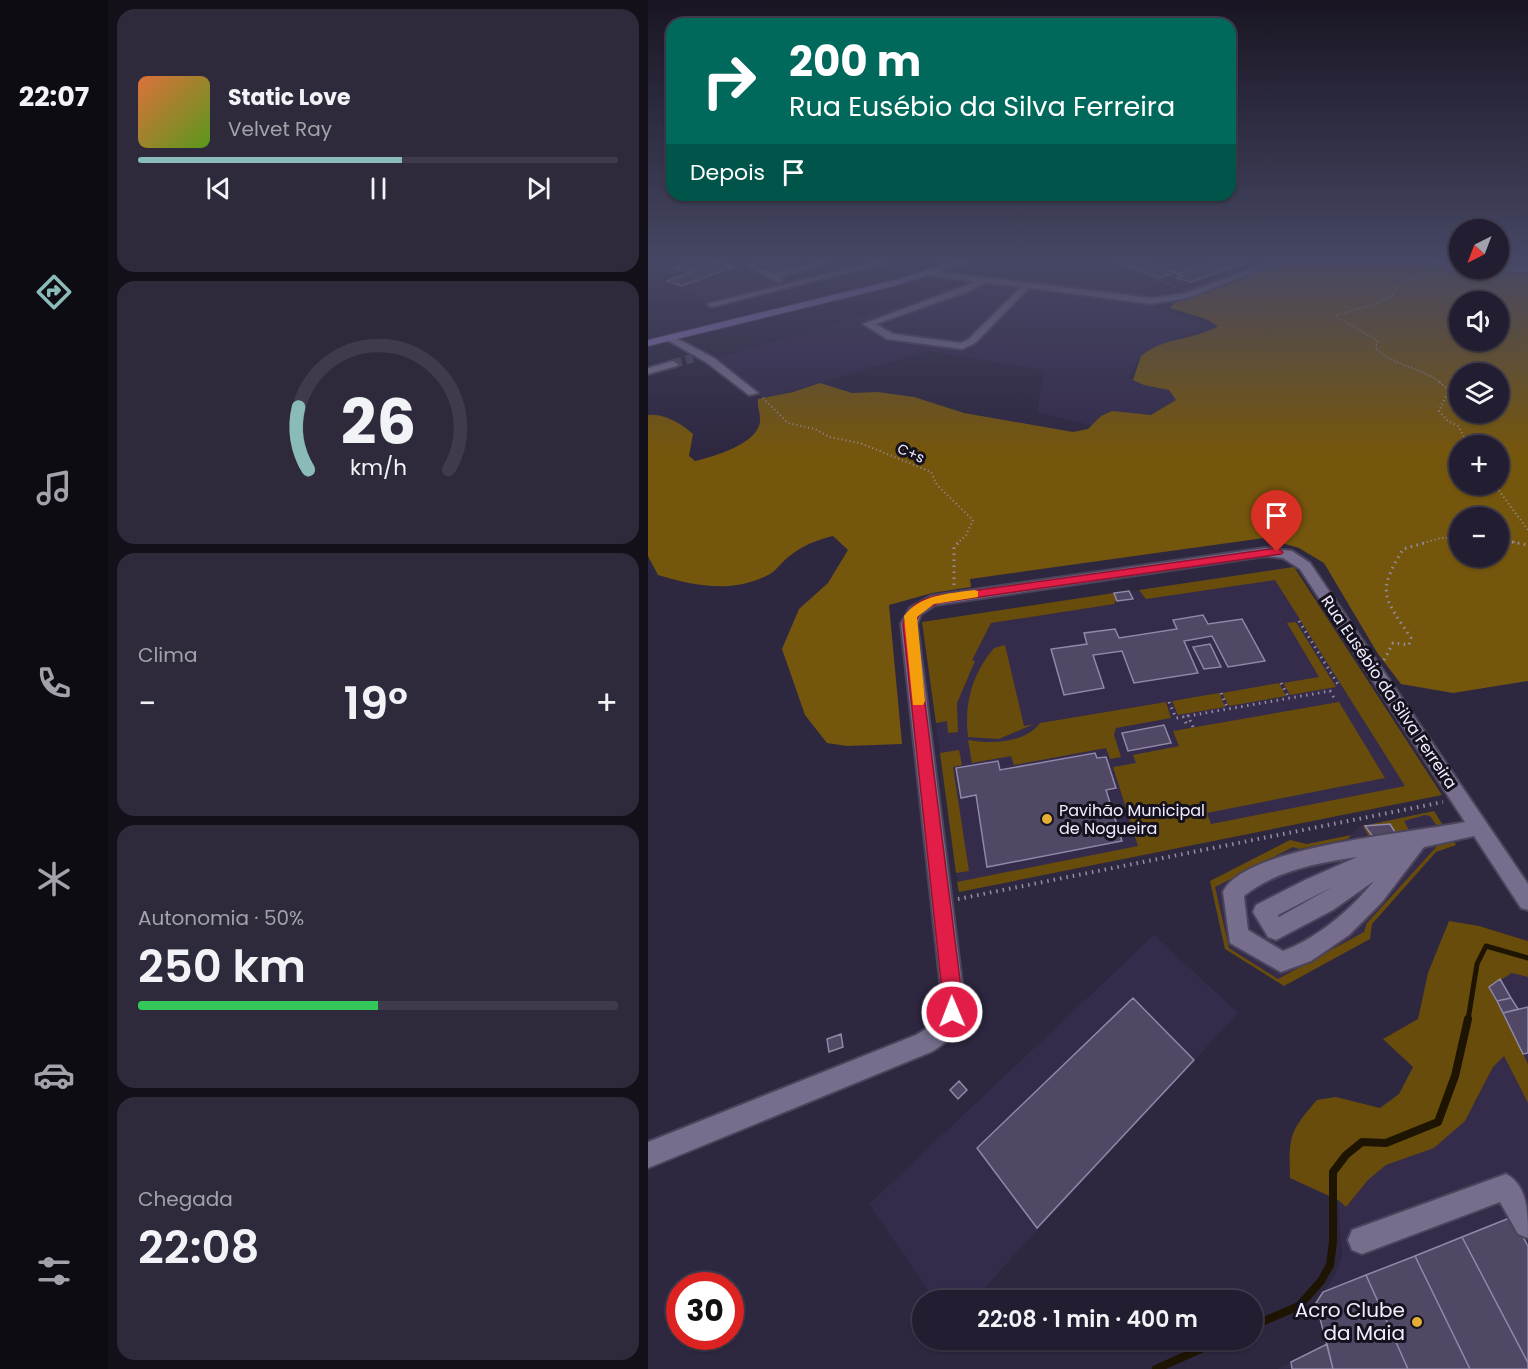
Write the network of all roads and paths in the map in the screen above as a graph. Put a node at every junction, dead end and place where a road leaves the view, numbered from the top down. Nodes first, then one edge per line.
1 (734, 323) edge
2 (871, 323) edge
3 (990, 323) edge
4 (1343, 323) edge
5 (672, 339) junction
6 (648, 343) edge
7 (674, 364) tunnel mouth
8 (648, 371) edge
9 (753, 393) joint
10 (1463, 435) edge
11 (1502, 495) edge
12 (1528, 530) edge
13 (1449, 538) edge
14 (1528, 538) edge
15 (1509, 541) edge
16 (1523, 544) junction
17 (1528, 545) edge
18 (954, 597) junction
19 (1299, 621) dead end
20 (1374, 669) junction
21 (1281, 683) dead end
22 (1339, 687) dead end
23 (1221, 693) dead end
24 (1289, 698) junction
25 (1336, 701) dead end
26 (1169, 702) dead end
27 (1228, 709) junction
28 (1188, 727) dead end
29 (1193, 727) dead end
30 (1460, 798) junction
31 (1479, 827) junction
32 (1419, 840) junction
33 (1528, 901) edge
34 (942, 903) junction
35 (648, 1155) edge
36 (1528, 1224) edge
37 (1362, 1239) dead end

1 - 5 main road
2 - 3 street
4 - 10 path
5 - 6 main road
5 - 9 street
7 - 8 street
9 - 18 path, C+s
11 - 12 path
13 - 20 path
14 - 16 path
15 - 16 path
16 - 17 path
18 - 20 street, Rua Eusébio da Silva Ferreira
18 - 34 street, Rua Eusébio da Silva Ferreira
19 - 22 path
20 - 30 street, Rua Eusébio da Silva Ferreira
21 - 24 path
23 - 27 path
24 - 25 path
24 - 27 path
26 - 28 path
27 - 29 path
30 - 31 street, Rua Eusébio da Silva Ferreira
30 - 34 path
31 - 32 street
31 - 33 street, Rua Eusébio da Silva Ferreira
32 - 32 street
32 - 32 street
34 - 35 street, Rua Eusébio da Silva Ferreira
36 - 37 street

